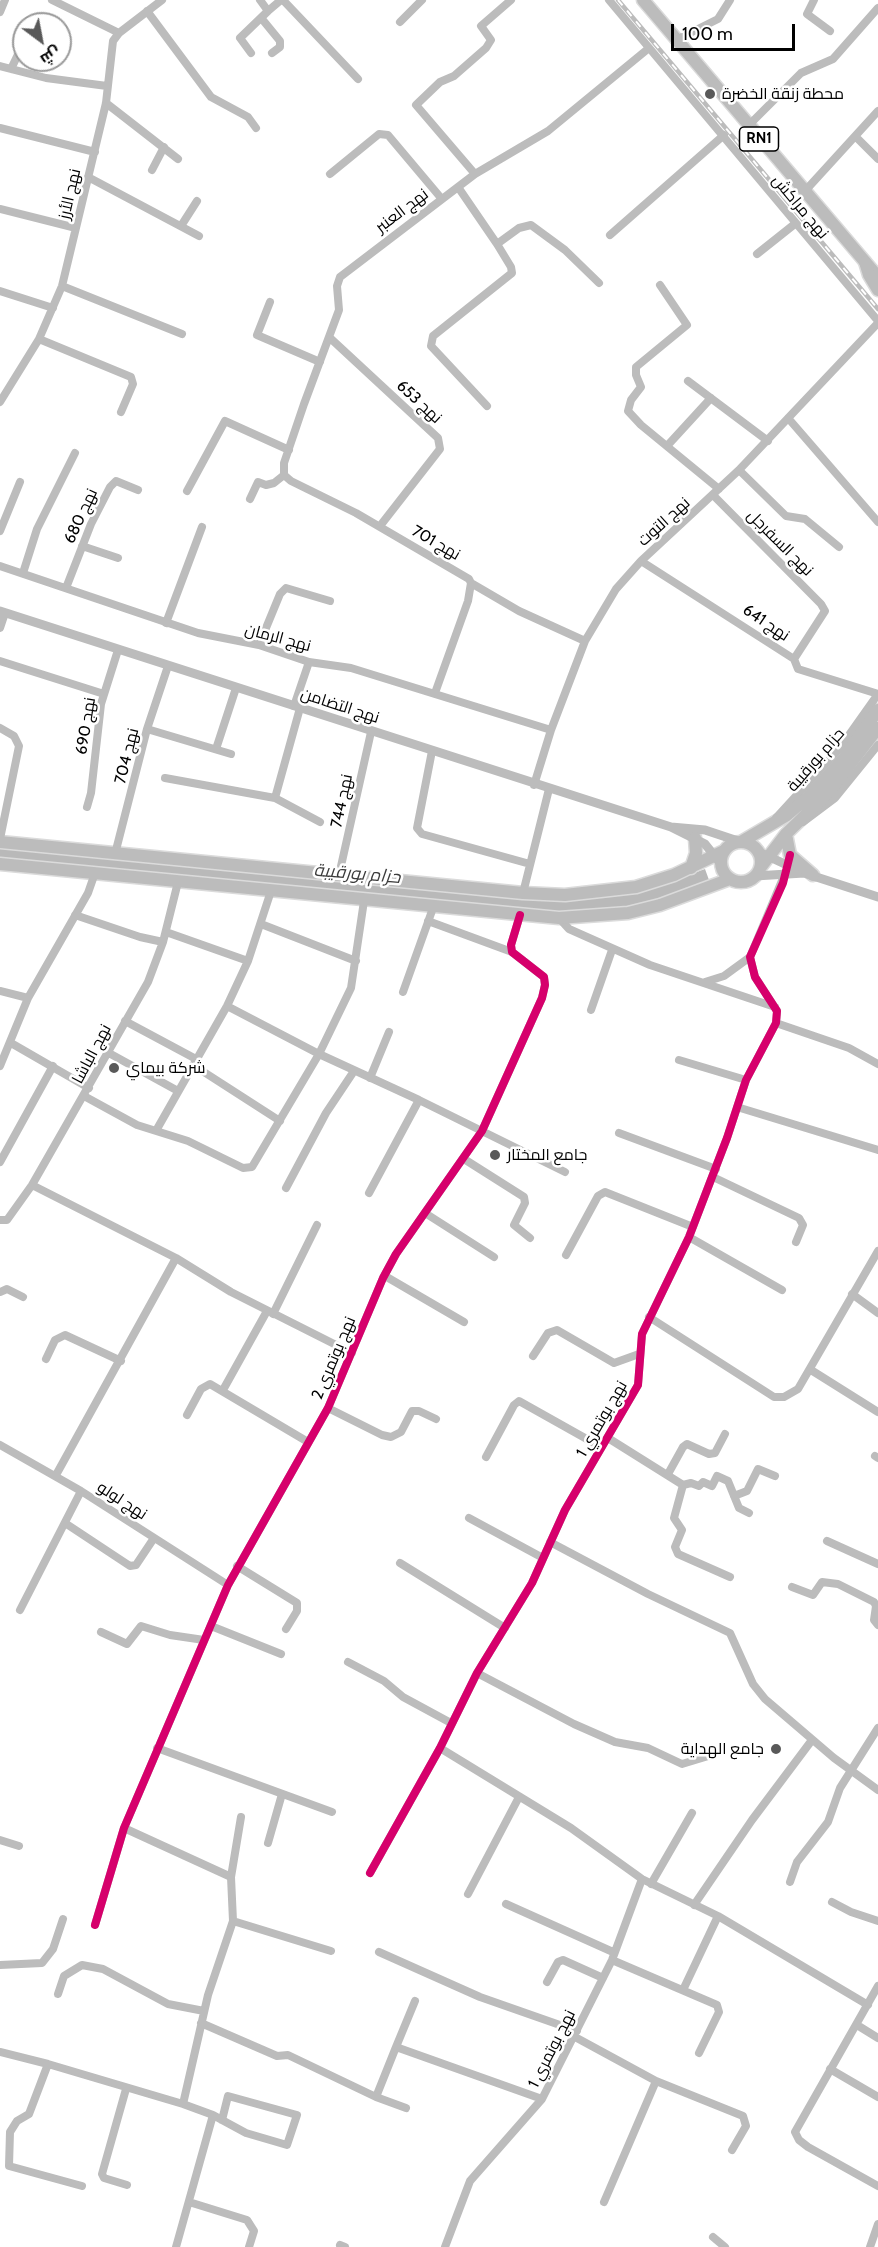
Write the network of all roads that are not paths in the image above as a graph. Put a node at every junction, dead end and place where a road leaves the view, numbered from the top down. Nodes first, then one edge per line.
1 (5, 0) edge
2 (51, 0) edge
3 (162, 0) edge
4 (260, 0) edge
5 (282, 0) edge
6 (422, 0) edge
7 (511, 0) edge
8 (609, 0) edge
9 (643, 0) edge
10 (730, 0) edge
11 (814, 0) edge
12 (878, 8) edge
13 (147, 11) junction
14 (268, 11) junction
15 (0, 12) edge
16 (262, 19) junction
17 (400, 22) dead end
18 (830, 31) dead end
19 (119, 33) junction
20 (676, 40) junction
21 (649, 48) junction
22 (251, 52) dead end
23 (272, 53) dead end
24 (0, 66) edge
25 (11, 69) joint
26 (358, 79) dead end
27 (107, 86) junction
28 (106, 103) junction
29 (878, 111) edge
30 (748, 126) junction
31 (0, 128) edge
32 (256, 128) dead end
33 (724, 135) junction
34 (856, 137) junction
35 (164, 147) junction
36 (94, 152) junction
37 (178, 159) dead end
38 (878, 159) edge
39 (152, 170) dead end
40 (330, 174) dead end
41 (475, 174) junction
42 (88, 177) junction
43 (458, 187) junction
44 (805, 190) junction
45 (441, 198) junction
46 (197, 201) dead end
47 (0, 210) edge
48 (796, 223) junction
49 (181, 226) junction
50 (76, 228) junction
51 (610, 235) dead end
52 (199, 236) dead end
53 (497, 244) junction
54 (757, 254) dead end
55 (865, 262) junction
56 (878, 277) edge
57 (599, 283) dead end
58 (660, 285) dead end
59 (62, 286) junction
60 (878, 290) edge
61 (0, 291) edge
62 (270, 302) dead end
63 (54, 309) junction
64 (878, 322) edge
65 (182, 334) dead end
66 (329, 337) junction
67 (39, 339) junction
68 (320, 362) junction
69 (688, 381) dead end
70 (711, 398) junction
71 (0, 402) edge
72 (487, 406) dead end
73 (121, 412) dead end
74 (788, 418) junction
75 (768, 441) junction
76 (667, 446) junction
77 (289, 450) junction
78 (75, 453) dead end
79 (739, 470) junction
80 (284, 475) junction
81 (20, 482) dead end
82 (138, 490) dead end
83 (187, 491) dead end
84 (716, 492) junction
85 (250, 499) dead end
86 (878, 522) edge
87 (380, 526) junction
88 (202, 527) dead end
89 (1, 530) edge
90 (82, 546) junction
91 (839, 547) dead end
92 (118, 558) dead end
93 (642, 561) junction
94 (0, 566) edge
95 (23, 573) junction
96 (471, 583) junction
97 (66, 588) junction
98 (330, 601) dead end
99 (3, 612) edge
100 (166, 623) junction
101 (0, 628) edge
102 (585, 641) junction
103 (260, 645) junction
104 (118, 650) junction
105 (794, 658) junction
106 (0, 661) edge
107 (309, 662) junction
108 (168, 666) junction
109 (236, 688) junction
110 (435, 693) junction
111 (104, 694) junction
112 (878, 694) edge
113 (297, 707) junction
114 (878, 710) edge
115 (0, 728) edge
116 (878, 728) edge
117 (147, 729) junction
118 (551, 730) junction
119 (371, 732) junction
120 (878, 745) edge
121 (216, 749) junction
122 (432, 751) junction
123 (231, 754) dead end
124 (165, 778) dead end
125 (534, 785) junction
126 (549, 789) junction
127 (275, 798) junction
128 (87, 807) dead end
129 (321, 822) dead end
130 (796, 824) junction
131 (671, 827) junction
132 (769, 827) junction
133 (786, 834) junction
134 (695, 838) junction
135 (0, 840) edge
136 (741, 842) junction
137 (115, 854) junction
138 (763, 854) junction
139 (720, 857) junction
140 (0, 864) edge
141 (530, 864) junction
142 (788, 865) junction
143 (691, 868) junction
144 (758, 872) junction
145 (95, 873) junction
146 (809, 874) junction
147 (339, 875) junction
148 (730, 879) junction
149 (178, 882) junction
150 (270, 891) junction
151 (523, 893) junction
152 (878, 897) edge
153 (364, 901) junction
154 (433, 908) junction
155 (75, 915) junction
156 (520, 915) junction
157 (559, 918) junction
158 (428, 921) junction
159 (261, 924) junction
160 (166, 932) junction
161 (163, 942) junction
162 (612, 950) junction
163 (512, 952) junction
164 (750, 957) junction
165 (248, 961) junction
166 (356, 961) junction
167 (703, 983) junction
168 (0, 992) edge
169 (404, 992) dead end
170 (28, 998) junction
171 (227, 1006) junction
172 (775, 1007) junction
173 (591, 1010) dead end
174 (125, 1021) junction
175 (776, 1023) junction
176 (389, 1032) dead end
177 (11, 1043) junction
178 (107, 1053) junction
179 (319, 1054) junction
180 (679, 1060) dead end
181 (195, 1062) junction
182 (878, 1064) edge
183 (0, 1066) edge
184 (53, 1066) junction
185 (354, 1071) junction
186 (370, 1078) junction
187 (746, 1080) junction
188 (89, 1088) junction
189 (178, 1090) junction
190 (84, 1096) junction
191 (419, 1100) junction
192 (737, 1107) junction
193 (280, 1121) junction
194 (157, 1129) junction
195 (482, 1131) junction
196 (619, 1133) dead end
197 (878, 1150) edge
198 (464, 1159) junction
199 (0, 1162) edge
200 (716, 1169) junction
201 (565, 1172) dead end
202 (713, 1177) junction
203 (32, 1185) junction
204 (286, 1188) dead end
205 (369, 1193) dead end
206 (424, 1213) junction
207 (0, 1220) edge
208 (317, 1225) dead end
209 (693, 1227) junction
210 (688, 1237) junction
211 (530, 1238) dead end
212 (796, 1242) dead end
213 (878, 1251) edge
214 (566, 1255) dead end
215 (494, 1257) dead end
216 (176, 1258) junction
217 (385, 1275) junction
218 (782, 1290) dead end
219 (0, 1292) edge
220 (852, 1294) junction
221 (23, 1297) dead end
222 (270, 1312) junction
223 (878, 1313) edge
224 (649, 1317) junction
225 (464, 1323) dead end
226 (352, 1353) junction
227 (639, 1354) junction
228 (533, 1356) dead end
229 (46, 1359) dead end
230 (121, 1361) junction
231 (810, 1370) junction
232 (223, 1390) junction
233 (328, 1408) junction
234 (878, 1412) edge
235 (186, 1415) dead end
236 (436, 1419) dead end
237 (725, 1434) dead end
238 (608, 1438) junction
239 (308, 1442) junction
240 (0, 1445) edge
241 (602, 1447) junction
242 (486, 1456) dead end
243 (668, 1474) junction
244 (56, 1476) junction
245 (776, 1476) dead end
246 (683, 1485) junction
247 (81, 1491) junction
248 (734, 1496) junction
249 (748, 1513) dead end
250 (469, 1518) dead end
251 (65, 1523) junction
252 (154, 1538) junction
253 (827, 1541) dead end
254 (550, 1542) junction
255 (543, 1558) junction
256 (400, 1563) dead end
257 (878, 1564) edge
258 (237, 1566) junction
259 (730, 1576) dead end
260 (228, 1585) junction
261 (792, 1587) dead end
262 (20, 1610) dead end
263 (878, 1625) edge
264 (211, 1626) junction
265 (505, 1628) junction
266 (286, 1629) dead end
267 (101, 1632) dead end
268 (204, 1640) junction
269 (281, 1654) dead end
270 (348, 1662) dead end
271 (477, 1673) junction
272 (451, 1723) junction
273 (878, 1728) edge
274 (812, 1740) junction
275 (157, 1748) junction
276 (440, 1748) junction
277 (715, 1754) dead end
278 (850, 1770) junction
279 (878, 1790) edge
280 (282, 1794) junction
281 (519, 1797) junction
282 (332, 1812) dead end
283 (692, 1813) dead end
284 (241, 1817) dead end
285 (124, 1828) junction
286 (0, 1840) edge
287 (268, 1843) dead end
288 (19, 1846) dead end
289 (370, 1873) dead end
290 (231, 1877) junction
291 (642, 1879) junction
292 (790, 1882) dead end
293 (651, 1884) junction
294 (468, 1894) dead end
295 (832, 1902) dead end
296 (506, 1904) dead end
297 (694, 1905) junction
298 (718, 1916) junction
299 (63, 1919) dead end
300 (233, 1921) junction
301 (878, 1921) edge
302 (95, 1925) dead end
303 (331, 1951) dead end
304 (379, 1952) dead end
305 (613, 1956) junction
306 (0, 1965) edge
307 (603, 1978) junction
308 (547, 1982) dead end
309 (878, 1986) edge
310 (683, 1990) junction
311 (58, 1994) dead end
312 (415, 2001) dead end
313 (868, 2005) junction
314 (204, 2012) junction
315 (201, 2022) junction
316 (857, 2025) junction
317 (576, 2034) junction
318 (878, 2038) edge
319 (396, 2047) junction
320 (0, 2052) edge
321 (699, 2053) dead end
322 (48, 2064) junction
323 (830, 2069) junction
324 (656, 2081) junction
325 (126, 2089) junction
326 (376, 2097) junction
327 (878, 2097) edge
328 (543, 2099) junction
329 (183, 2104) junction
330 (406, 2108) dead end
331 (213, 2115) junction
332 (222, 2120) junction
333 (732, 2150) dead end
334 (127, 2185) dead end
335 (82, 2186) dead end
336 (878, 2186) edge
337 (189, 2202) junction
338 (604, 2202) dead end
339 (878, 2224) edge
340 (713, 2237) dead end
341 (176, 2247) edge
342 (249, 2247) edge
343 (446, 2247) edge
344 (725, 2247) edge
345 (870, 2247) edge

1 - 15 street
2 - 19 street
3 - 13 street
4 - 14 street
5 - 14 street
5 - 26 street
6 - 17 street
7 - 41 street
8 - 21 street, نهج مراكش
9 - 20 main road, RN1
10 - 20 street
11 - 18 street
12 - 30 street
13 - 19 street
13 - 32 street
14 - 16 street
16 - 22 street
16 - 23 street
19 - 27 street, نهج الأرز
20 - 30 main road, RN1
21 - 33 street, نهج مراكش
21 - 41 street, نهج العنبر
24 - 25 street
25 - 27 street
27 - 28 street, نهج الأرز
28 - 35 street
28 - 36 street, نهج الأرز
29 - 34 street
30 - 44 main road, RN1
31 - 36 street
33 - 48 street, نهج مراكش
33 - 51 street
34 - 38 street
34 - 44 street
35 - 37 street
35 - 39 street
36 - 42 street, نهج الأرز
40 - 45 street
41 - 43 street, نهج العنبر
42 - 49 street
42 - 50 street, نهج الأرز
43 - 45 street, نهج العنبر
43 - 53 street
44 - 55 main road, RN1
45 - 66 street, نهج العنبر
46 - 49 street
47 - 50 street
48 - 54 street
48 - 64 street, نهج مراكش
49 - 52 street
50 - 59 street, نهج الأرز
53 - 57 street
53 - 72 street
55 - 56 main road, RN1
55 - 60 main road
58 - 76 street, نهج السفرجل
59 - 63 street, نهج الأرز
59 - 65 street
61 - 63 street
62 - 68 street
63 - 67 street, نهج الأرز
64 - 74 street, نهج التوت
66 - 68 street, نهج العنبر
66 - 87 street, نهج 653
67 - 71 street, نهج الأرز
67 - 73 street
68 - 77 street, نهج العنبر
69 - 70 street
70 - 75 street
70 - 76 street
74 - 75 street, نهج التوت
74 - 86 street
75 - 79 street, نهج التوت
76 - 84 street, نهج السفرجل
77 - 80 street, نهج العنبر
77 - 83 street
78 - 95 street
79 - 84 street, نهج التوت
79 - 91 street
80 - 85 street
80 - 87 street, نهج 701
81 - 89 street
82 - 90 street, نهج 680
84 - 93 street, نهج التوت
84 - 105 street, نهج السفرجل
87 - 96 street, نهج 701
88 - 100 street
90 - 92 street
90 - 97 street, نهج 680
93 - 102 street, نهج التوت
93 - 105 street, نهج 641
94 - 95 street, نهج الرمان
95 - 97 street, نهج الرمان
96 - 102 street, نهج 701
96 - 110 street
97 - 100 street, نهج الرمان
98 - 103 street
99 - 101 street
99 - 104 street, نهج التضامن
100 - 103 street, نهج الرمان
102 - 118 street, نهج التوت
103 - 107 street, نهج الرمان
104 - 108 street, نهج التضامن
104 - 111 street, نهج 690
105 - 112 street, نهج 641
106 - 111 street
107 - 110 street, نهج الرمان
107 - 113 street
108 - 109 street, نهج التضامن
108 - 117 street, نهج 704
109 - 113 street, نهج التضامن
109 - 121 street
110 - 118 street, نهج الرمان
111 - 128 street, نهج 690
112 - 132 street
113 - 119 street, نهج التضامن
113 - 127 street
114 - 132 main road, حزام بورقيبة
115 - 135 street
116 - 130 main road, حزام بورقيبة
117 - 121 street
117 - 137 street, نهج 704
118 - 125 street, نهج التوت
119 - 122 street, نهج التضامن
119 - 147 street, نهج 744
120 - 130 street
121 - 123 street
122 - 125 street, نهج التضامن
122 - 141 street
124 - 127 street
125 - 126 street, نهج التضامن
126 - 131 street, نهج التضامن
126 - 141 street
127 - 129 street
130 - 133 main road, حزام بورقيبة
131 - 134 street, نهج التضامن
131 - 136 street, نهج التضامن
132 - 136 main road, حزام بورقيبة
133 - 138 main road, حزام بورقيبة
133 - 142 main road
134 - 139 street, نهج التضامن
134 - 143 main road
135 - 137 main road
136 - 138 main road
136 - 139 main road
137 - 147 main road
138 - 142 street
138 - 144 main road, حزام بورقيبة
139 - 143 main road
139 - 148 main road
140 - 145 main road
141 - 151 street
142 - 144 street
142 - 146 main road
142 - 146 street
142 - 164 street
143 - 151 main road
144 - 148 main road
145 - 149 main road
145 - 155 street
146 - 152 street
147 - 151 main road
148 - 157 main road
149 - 150 main road
149 - 160 street, نهج الباشا
150 - 153 main road
150 - 159 street
153 - 154 main road
153 - 166 street
154 - 156 main road
154 - 158 street
155 - 161 street
155 - 170 street
156 - 157 main road
156 - 163 street
157 - 162 street
158 - 163 street, نهج بوتمري 2
158 - 169 street
159 - 165 street
159 - 166 street
160 - 161 street, نهج الباشا
160 - 165 street
161 - 174 street, نهج الباشا
162 - 167 street
162 - 173 street
163 - 195 street, نهج بوتمري 2
164 - 167 street
164 - 172 street
165 - 171 street
166 - 179 street
167 - 172 street
168 - 170 street
170 - 177 street
171 - 179 street
171 - 181 street
172 - 175 street
174 - 178 street, نهج الباشا
174 - 181 street
175 - 182 street
175 - 187 street, نهج بوتمري 1
176 - 186 street
177 - 183 street
177 - 184 street
178 - 188 street, نهج الباشا
178 - 189 street
179 - 185 street
179 - 193 street
180 - 187 street
181 - 189 street
181 - 193 street
184 - 188 street
184 - 199 street
185 - 186 street
185 - 204 street
186 - 191 street
187 - 192 street, نهج بوتمري 1
188 - 190 street, نهج الباشا
189 - 194 street
190 - 194 street
190 - 203 street, نهج الباشا
191 - 195 street
191 - 205 street
192 - 197 street
192 - 200 street, نهج بوتمري 1
193 - 194 street
195 - 198 street, نهج بوتمري 2
195 - 201 street
196 - 200 street
198 - 206 street, نهج بوتمري 2
198 - 211 street
200 - 202 street, نهج بوتمري 1
202 - 209 street, نهج بوتمري 1
202 - 212 street
203 - 207 street, نهج الباشا
203 - 216 street
206 - 215 street
206 - 217 street, نهج بوتمري 2
208 - 222 street
209 - 210 street, نهج بوتمري 1
209 - 214 street
210 - 218 street
210 - 224 street, نهج بوتمري 1
213 - 220 street
216 - 222 street
216 - 230 street
217 - 225 street
217 - 226 street, نهج بوتمري 2
219 - 221 street
220 - 223 street
220 - 231 street
222 - 226 street
222 - 232 street
224 - 227 street, نهج بوتمري 1
224 - 231 street
226 - 233 street, نهج بوتمري 2
227 - 228 street
227 - 238 street, نهج بوتمري 1
229 - 230 street
230 - 244 street
231 - 234 street
232 - 235 street
232 - 239 street
233 - 236 street
233 - 239 street, نهج بوتمري 2
237 - 243 street
238 - 241 street, نهج بوتمري 1
238 - 243 street
239 - 258 street, نهج بوتمري 2
240 - 244 street, نهج لولو
241 - 242 street
241 - 254 street, نهج بوتمري 1
243 - 246 street
244 - 247 street, نهج لولو
245 - 248 street
246 - 248 street
246 - 259 street
247 - 251 street
247 - 252 street, نهج لولو
248 - 249 street
250 - 255 street
251 - 252 street
251 - 262 street
252 - 260 street, نهج لولو
253 - 257 street
254 - 255 street, نهج بوتمري 1
254 - 274 street
255 - 265 street, نهج بوتمري 1
256 - 265 street
258 - 260 street, نهج بوتمري 2
258 - 266 street
260 - 264 street, نهج بوتمري 2
261 - 263 street
264 - 268 street, نهج بوتمري 2
264 - 269 street
265 - 271 street, نهج بوتمري 1
267 - 268 street
268 - 275 street, نهج بوتمري 2
270 - 272 street
271 - 272 street, نهج بوتمري 1
271 - 277 street
272 - 276 street, نهج بوتمري 1
273 - 278 street
274 - 278 street
274 - 297 street
275 - 280 street
275 - 285 street, نهج بوتمري 2
276 - 281 street
276 - 289 street, نهج بوتمري 1
278 - 279 street
278 - 292 street
280 - 282 street
280 - 287 street
281 - 291 street
281 - 294 street
283 - 293 street
284 - 290 street
285 - 290 street
285 - 302 street, نهج بوتمري 2
286 - 288 street
290 - 300 street
291 - 293 street
291 - 305 street, نهج بوتمري 1
293 - 297 street
295 - 301 street
296 - 305 street
297 - 298 street
298 - 310 street
298 - 313 street
299 - 306 street
300 - 303 street
300 - 314 street
304 - 317 street
305 - 307 street, نهج بوتمري 1
305 - 310 street
307 - 308 street
307 - 317 street, نهج بوتمري 1
309 - 313 street
310 - 321 street
311 - 314 street
312 - 319 street
313 - 316 street
314 - 315 street
315 - 326 street
315 - 329 street
316 - 318 street
316 - 323 street
317 - 324 street
317 - 328 street, نهج بوتمري 1
319 - 326 street
319 - 328 street
320 - 322 street
322 - 325 street
322 - 335 street
323 - 327 street
323 - 336 street
324 - 333 street
324 - 338 street
325 - 329 street
325 - 334 street
326 - 330 street
328 - 343 street, نهج بوتمري 1
329 - 331 street
331 - 332 street
331 - 337 street
332 - 332 street
337 - 341 street
337 - 342 street
339 - 345 street
340 - 344 street

